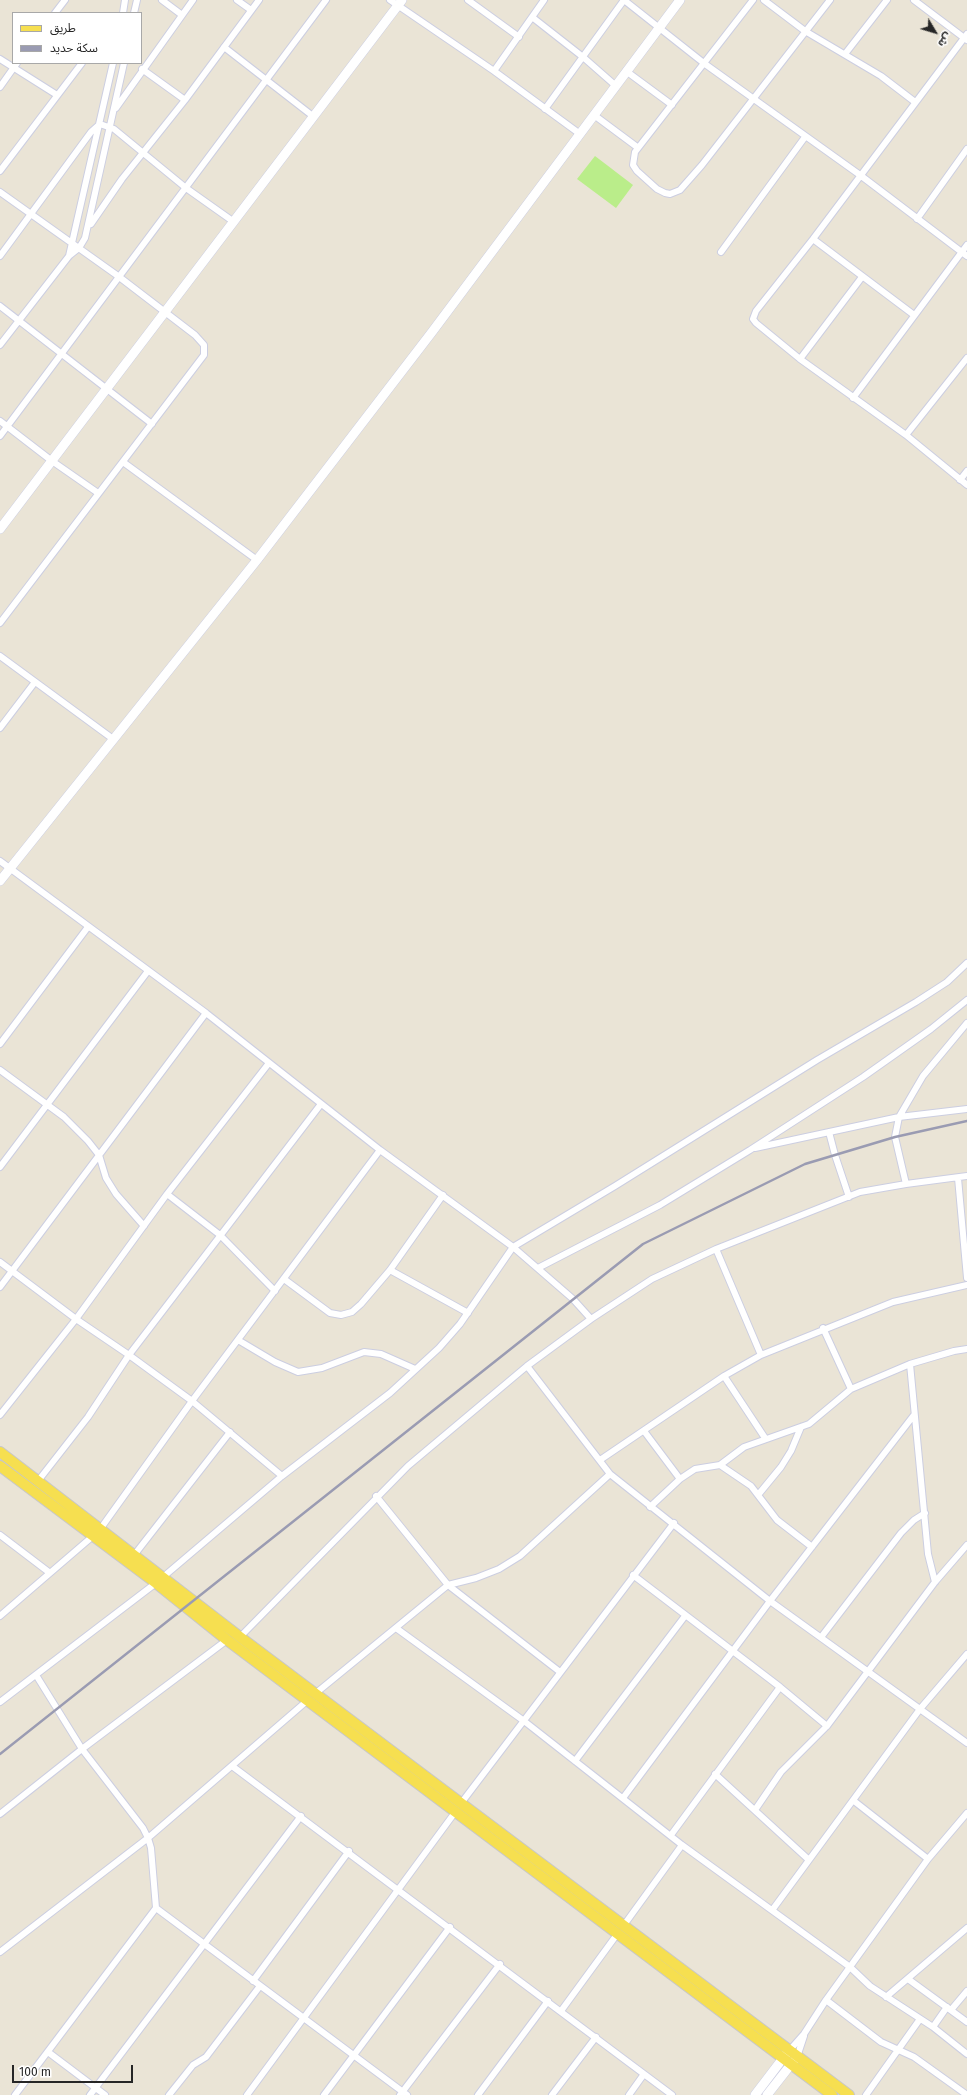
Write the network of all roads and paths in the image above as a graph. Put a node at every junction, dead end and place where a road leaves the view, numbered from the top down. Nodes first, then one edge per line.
1 (65, 0) edge
2 (125, 0) edge
3 (137, 0) edge
4 (162, 0) edge
5 (193, 0) edge
6 (238, 0) edge
7 (259, 0) edge
8 (326, 0) edge
9 (468, 0) edge
10 (544, 0) edge
11 (624, 0) edge
12 (680, 0) edge
13 (753, 0) edge
14 (764, 0) edge
15 (830, 0) edge
16 (887, 0) edge
17 (914, 0) edge
18 (397, 2) edge
19 (251, 10) junction
20 (56, 12) edge
21 (123, 12) edge
22 (134, 12) edge
23 (182, 15) junction
24 (532, 17) junction
25 (659, 28) junction
26 (805, 31) junction
27 (518, 37) junction
28 (966, 37) edge
29 (224, 47) junction
30 (845, 54) junction
31 (583, 56) junction
32 (0, 59) edge
33 (81, 64) edge
34 (113, 64) edge
35 (124, 64) edge
36 (705, 64) junction
37 (15, 66) edge
38 (142, 70) junction
39 (494, 71) junction
40 (626, 71) junction
41 (266, 80) junction
42 (616, 86) junction
43 (0, 87) edge
44 (57, 95) junction
45 (754, 99) junction
46 (184, 100) junction
47 (915, 102) junction
48 (672, 105) junction
49 (545, 109) junction
50 (114, 110) junction
51 (594, 115) junction
52 (314, 117) junction
53 (100, 124) junction
54 (110, 127) junction
55 (580, 134) junction
56 (805, 137) junction
57 (638, 147) junction
58 (967, 149) edge
59 (143, 152) junction
60 (961, 158) junction
61 (967, 162) edge
62 (0, 171) edge
63 (860, 175) junction
64 (186, 188) junction
65 (0, 192) edge
66 (32, 214) junction
67 (917, 219) junction
68 (234, 222) junction
69 (88, 228) junction
70 (813, 239) junction
71 (72, 243) junction
72 (967, 245) edge
73 (79, 248) junction
74 (721, 252) dead end
75 (964, 254) edge
76 (0, 256) edge
77 (69, 256) junction
78 (118, 276) junction
79 (862, 276) junction
80 (0, 306) edge
81 (166, 312) junction
82 (914, 315) junction
83 (19, 320) junction
84 (0, 345) edge
85 (61, 352) junction
86 (967, 358) edge
87 (800, 359) junction
88 (106, 389) junction
89 (853, 398) junction
90 (0, 421) edge
91 (152, 424) junction
92 (8, 426) junction
93 (906, 435) junction
94 (0, 436) edge
95 (52, 461) junction
96 (123, 462) junction
97 (967, 471) edge
98 (960, 480) junction
99 (967, 484) edge
100 (98, 493) junction
101 (0, 530) edge
102 (257, 560) junction
103 (0, 623) edge
104 (0, 656) edge
105 (35, 682) junction
106 (0, 728) edge
107 (114, 738) junction
108 (0, 861) edge
109 (10, 869) junction
110 (0, 881) edge
111 (88, 927) junction
112 (967, 963) edge
113 (148, 971) junction
114 (967, 1000) edge
115 (206, 1013) junction
116 (967, 1023) edge
117 (0, 1044) edge
118 (269, 1063) junction
119 (0, 1070) edge
120 (322, 1104) junction
121 (48, 1105) junction
122 (967, 1109) edge
123 (899, 1117) junction
124 (829, 1132) junction
125 (380, 1150) junction
126 (750, 1150) junction
127 (99, 1155) junction
128 (0, 1167) edge
129 (967, 1176) edge
130 (958, 1178) junction
131 (906, 1184) junction
132 (167, 1194) junction
133 (443, 1195) junction
134 (849, 1197) junction
135 (144, 1226) junction
136 (220, 1234) junction
137 (513, 1247) junction
138 (716, 1249) junction
139 (0, 1262) edge
140 (538, 1268) junction
141 (390, 1270) junction
142 (12, 1271) junction
143 (967, 1278) edge
144 (284, 1280) junction
145 (967, 1285) edge
146 (0, 1287) edge
147 (275, 1291) junction
148 (468, 1313) junction
149 (591, 1318) junction
150 (76, 1319) junction
151 (823, 1328) junction
152 (238, 1340) junction
153 (967, 1349) edge
154 (129, 1355) junction
155 (761, 1355) junction
156 (910, 1364) junction
157 (527, 1366) junction
158 (415, 1369) junction
159 (724, 1376) junction
160 (851, 1389) junction
161 (192, 1401) junction
162 (0, 1415) edge
163 (914, 1415) junction
164 (801, 1427) junction
165 (644, 1431) junction
166 (230, 1432) junction
167 (765, 1438) junction
168 (0, 1452) edge
169 (600, 1460) junction
170 (720, 1465) junction
171 (0, 1466) edge
172 (610, 1474) junction
173 (282, 1476) junction
174 (680, 1479) junction
175 (38, 1481) junction
176 (758, 1495) junction
177 (376, 1496) junction
178 (650, 1507) junction
179 (925, 1513) junction
180 (674, 1523) junction
181 (101, 1528) junction
182 (0, 1535) edge
183 (94, 1536) junction
184 (967, 1545) edge
185 (812, 1547) junction
186 (135, 1554) junction
187 (50, 1573) junction
188 (633, 1575) junction
189 (159, 1579) junction
190 (935, 1582) junction
191 (448, 1585) junction
192 (770, 1601) junction
193 (0, 1616) edge
194 (685, 1616) junction
195 (396, 1628) junction
196 (822, 1636) junction
197 (240, 1637) junction
198 (227, 1640) junction
199 (733, 1651) junction
200 (967, 1654) edge
201 (560, 1672) junction
202 (869, 1672) junction
203 (36, 1675) junction
204 (780, 1687) junction
205 (316, 1693) junction
206 (308, 1700) junction
207 (0, 1702) edge
208 (920, 1709) junction
209 (524, 1721) junction
210 (827, 1726) junction
211 (967, 1743) edge
212 (82, 1750) junction
213 (575, 1761) junction
214 (232, 1766) junction
215 (715, 1774) junction
216 (623, 1798) junction
217 (854, 1801) junction
218 (459, 1806) junction
219 (755, 1810) junction
220 (967, 1813) edge
221 (0, 1814) edge
222 (301, 1816) junction
223 (671, 1835) junction
224 (148, 1838) junction
225 (682, 1845) junction
226 (349, 1851) junction
227 (928, 1859) junction
228 (809, 1860) junction
229 (399, 1889) junction
230 (156, 1908) junction
231 (773, 1909) junction
232 (450, 1927) junction
233 (967, 1928) edge
234 (621, 1929) junction
235 (204, 1944) junction
236 (0, 1952) edge
237 (500, 1964) junction
238 (850, 1967) junction
239 (908, 1978) junction
240 (253, 1980) junction
241 (260, 1986) junction
242 (967, 1991) edge
243 (886, 1997) junction
244 (826, 2000) junction
245 (548, 2001) junction
246 (949, 2009) junction
247 (561, 2011) junction
248 (304, 2018) junction
249 (920, 2019) junction
250 (967, 2022) edge
251 (932, 2027) junction
252 (804, 2034) junction
253 (596, 2037) junction
254 (899, 2049) junction
255 (48, 2052) junction
256 (967, 2054) edge
257 (354, 2055) junction
258 (790, 2057) junction
259 (644, 2074) junction
260 (96, 2088) junction
261 (403, 2094) edge
262 (15, 2095) edge
263 (90, 2095) edge
264 (105, 2095) edge
265 (169, 2095) edge
266 (247, 2095) edge
267 (324, 2095) edge
268 (478, 2095) edge
269 (552, 2095) edge
270 (629, 2095) edge
271 (672, 2095) edge
272 (755, 2095) edge
273 (767, 2095) edge
274 (832, 2095) edge
275 (850, 2095) edge
276 (866, 2095) edge
277 (967, 2095) edge

1 - 20 street
2 - 21 street
3 - 22 street
4 - 23 street
5 - 23 street
6 - 19 street
7 - 19 street
8 - 41 street
9 - 27 street
10 - 24 street
11 - 25 street
11 - 31 street
12 - 25 street
13 - 36 street
14 - 26 street
15 - 26 street
16 - 30 street
17 - 28 street
18 - 39 street
18 - 52 street
19 - 29 street
23 - 38 street
24 - 27 street
24 - 31 street
25 - 36 street
25 - 40 street
26 - 30 street
26 - 45 street
27 - 39 street
28 - 47 street
29 - 41 street
29 - 46 street
30 - 47 street
31 - 42 street
31 - 49 street
32 - 37 street
33 - 44 street
34 - 53 street
35 - 50 street
36 - 45 street
36 - 48 street
37 - 43 street
37 - 44 street
38 - 46 street
38 - 50 street
39 - 49 street
40 - 42 street
40 - 48 street
41 - 52 street
41 - 64 street
42 - 51 street
44 - 62 street
45 - 56 street
45 - 57 street
46 - 59 street
47 - 63 street
48 - 57 street
49 - 55 street
50 - 54 street
51 - 55 street
51 - 57 street
52 - 68 street
53 - 54 street
53 - 66 street
53 - 71 street
54 - 59 street
54 - 69 street
55 - 102 street
56 - 63 street
56 - 74 street
58 - 60 street
59 - 64 street
59 - 69 street
60 - 61 street
60 - 67 street
63 - 67 street
63 - 70 street
64 - 68 street
64 - 78 street
65 - 66 street
66 - 71 street
66 - 76 street
67 - 75 street
68 - 81 street
69 - 73 street
70 - 79 street
70 - 87 street
71 - 73 street
71 - 77 street
72 - 75 street
73 - 77 street
73 - 78 street
75 - 82 street
77 - 83 street
78 - 81 street
78 - 85 street
79 - 82 street
79 - 87 street
80 - 83 street
81 - 88 street
81 - 91 street
82 - 89 street
83 - 84 street
83 - 85 street
85 - 88 street
85 - 92 street
86 - 93 street
87 - 89 street
88 - 91 street
88 - 95 street
89 - 93 street
90 - 92 street
91 - 96 street
92 - 94 street
92 - 95 street
93 - 98 street
95 - 100 street
95 - 101 street
96 - 100 street
96 - 102 street
97 - 98 street
98 - 99 street
100 - 103 street
102 - 107 street
104 - 105 street
105 - 106 street
105 - 107 street
107 - 109 street
108 - 109 street
109 - 110 street
109 - 111 street
111 - 113 street
111 - 117 street
112 - 137 street
113 - 115 street
113 - 121 street
114 - 126 street
115 - 118 street
115 - 127 street
116 - 123 street
118 - 120 street
118 - 132 street
119 - 121 street
120 - 125 street
120 - 136 street
121 - 127 street
121 - 128 street
122 - 123 street
123 - 124 street
123 - 131 street
124 - 126 street
124 - 134 street
125 - 133 street
125 - 144 street
126 - 140 street
127 - 135 street
127 - 142 street
129 - 130 street
130 - 131 street
130 - 143 street
131 - 134 street
132 - 135 street
132 - 136 street
133 - 137 street
133 - 141 street
134 - 138 street
135 - 150 street
136 - 147 street
136 - 154 street
137 - 140 street
137 - 148 street
138 - 149 street
138 - 155 street
139 - 142 street
140 - 149 street
141 - 144 street
141 - 148 street
142 - 146 street
142 - 150 street
144 - 147 street
145 - 151 street
147 - 152 street
148 - 158 street
149 - 157 street
150 - 154 street
150 - 162 street
151 - 155 street
151 - 160 street
152 - 158 street
152 - 161 street
153 - 156 street
154 - 161 street
154 - 175 street
155 - 159 street
156 - 160 street
156 - 163 street
157 - 169 street
157 - 177 street
158 - 173 street
159 - 165 street
159 - 167 street
160 - 164 street
161 - 166 street
161 - 181 street
163 - 179 street
163 - 185 street
164 - 167 street
164 - 176 street
165 - 169 street
165 - 174 street
166 - 173 street
166 - 186 street
167 - 170 street
168 - 175 main road
169 - 172 street
170 - 174 street
170 - 176 street
171 - 183 main road
172 - 178 street
172 - 191 street
173 - 189 street
174 - 178 street
175 - 181 main road
176 - 185 street
177 - 191 street
177 - 197 street
178 - 180 street
179 - 190 street
179 - 196 street
180 - 188 street
180 - 192 street
181 - 183 street
181 - 186 main road
182 - 187 street
183 - 187 street
183 - 189 main road
184 - 190 street
185 - 192 street
186 - 189 main road
187 - 193 street
188 - 194 street
188 - 201 street
189 - 197 main road
189 - 198 main road
189 - 203 street
190 - 202 street
191 - 195 street
191 - 201 street
192 - 196 street
192 - 199 street
194 - 199 street
194 - 213 street
195 - 205 street
195 - 209 street
196 - 202 street
197 - 205 main road
198 - 206 main road
198 - 212 street
199 - 204 street
199 - 216 street
200 - 208 street
201 - 209 street
202 - 208 street
202 - 210 street
203 - 207 street
203 - 212 street
204 - 210 street
204 - 215 street
205 - 218 main road
206 - 214 street
206 - 218 main road
208 - 211 street
208 - 217 street
209 - 213 street
209 - 218 street
210 - 219 street
212 - 221 street
212 - 224 street
213 - 216 street
214 - 222 street
214 - 224 street
215 - 219 street
215 - 223 street
216 - 223 street
217 - 227 street
217 - 228 street
218 - 229 street
218 - 234 main road
219 - 228 street
220 - 227 street
222 - 226 street
222 - 235 street
223 - 225 street
224 - 230 street
224 - 236 street
225 - 231 street
225 - 234 street
226 - 229 street
226 - 240 street
227 - 238 street
228 - 231 street
229 - 232 street
229 - 248 street
230 - 235 street
230 - 255 street
231 - 238 street
232 - 237 street
232 - 257 street
233 - 239 street
234 - 247 street
234 - 258 main road
235 - 240 street
235 - 260 street
237 - 245 street
237 - 261 street
238 - 243 street
238 - 244 street
239 - 243 street
239 - 246 street
240 - 241 street
241 - 248 street
241 - 265 street
242 - 246 street
243 - 249 street
244 - 252 street
244 - 254 street
245 - 247 street
245 - 268 street
246 - 250 street
246 - 251 street
247 - 253 street
248 - 257 street
248 - 266 street
249 - 251 street
249 - 254 street
251 - 256 street
252 - 258 street
252 - 258 street
253 - 259 street
253 - 269 street
254 - 276 street
254 - 277 street
255 - 260 street
255 - 262 street
257 - 261 street
257 - 267 street
258 - 272 street
258 - 273 street
258 - 274 main road
258 - 275 main road
259 - 270 street
259 - 271 street
260 - 263 street
260 - 264 street

